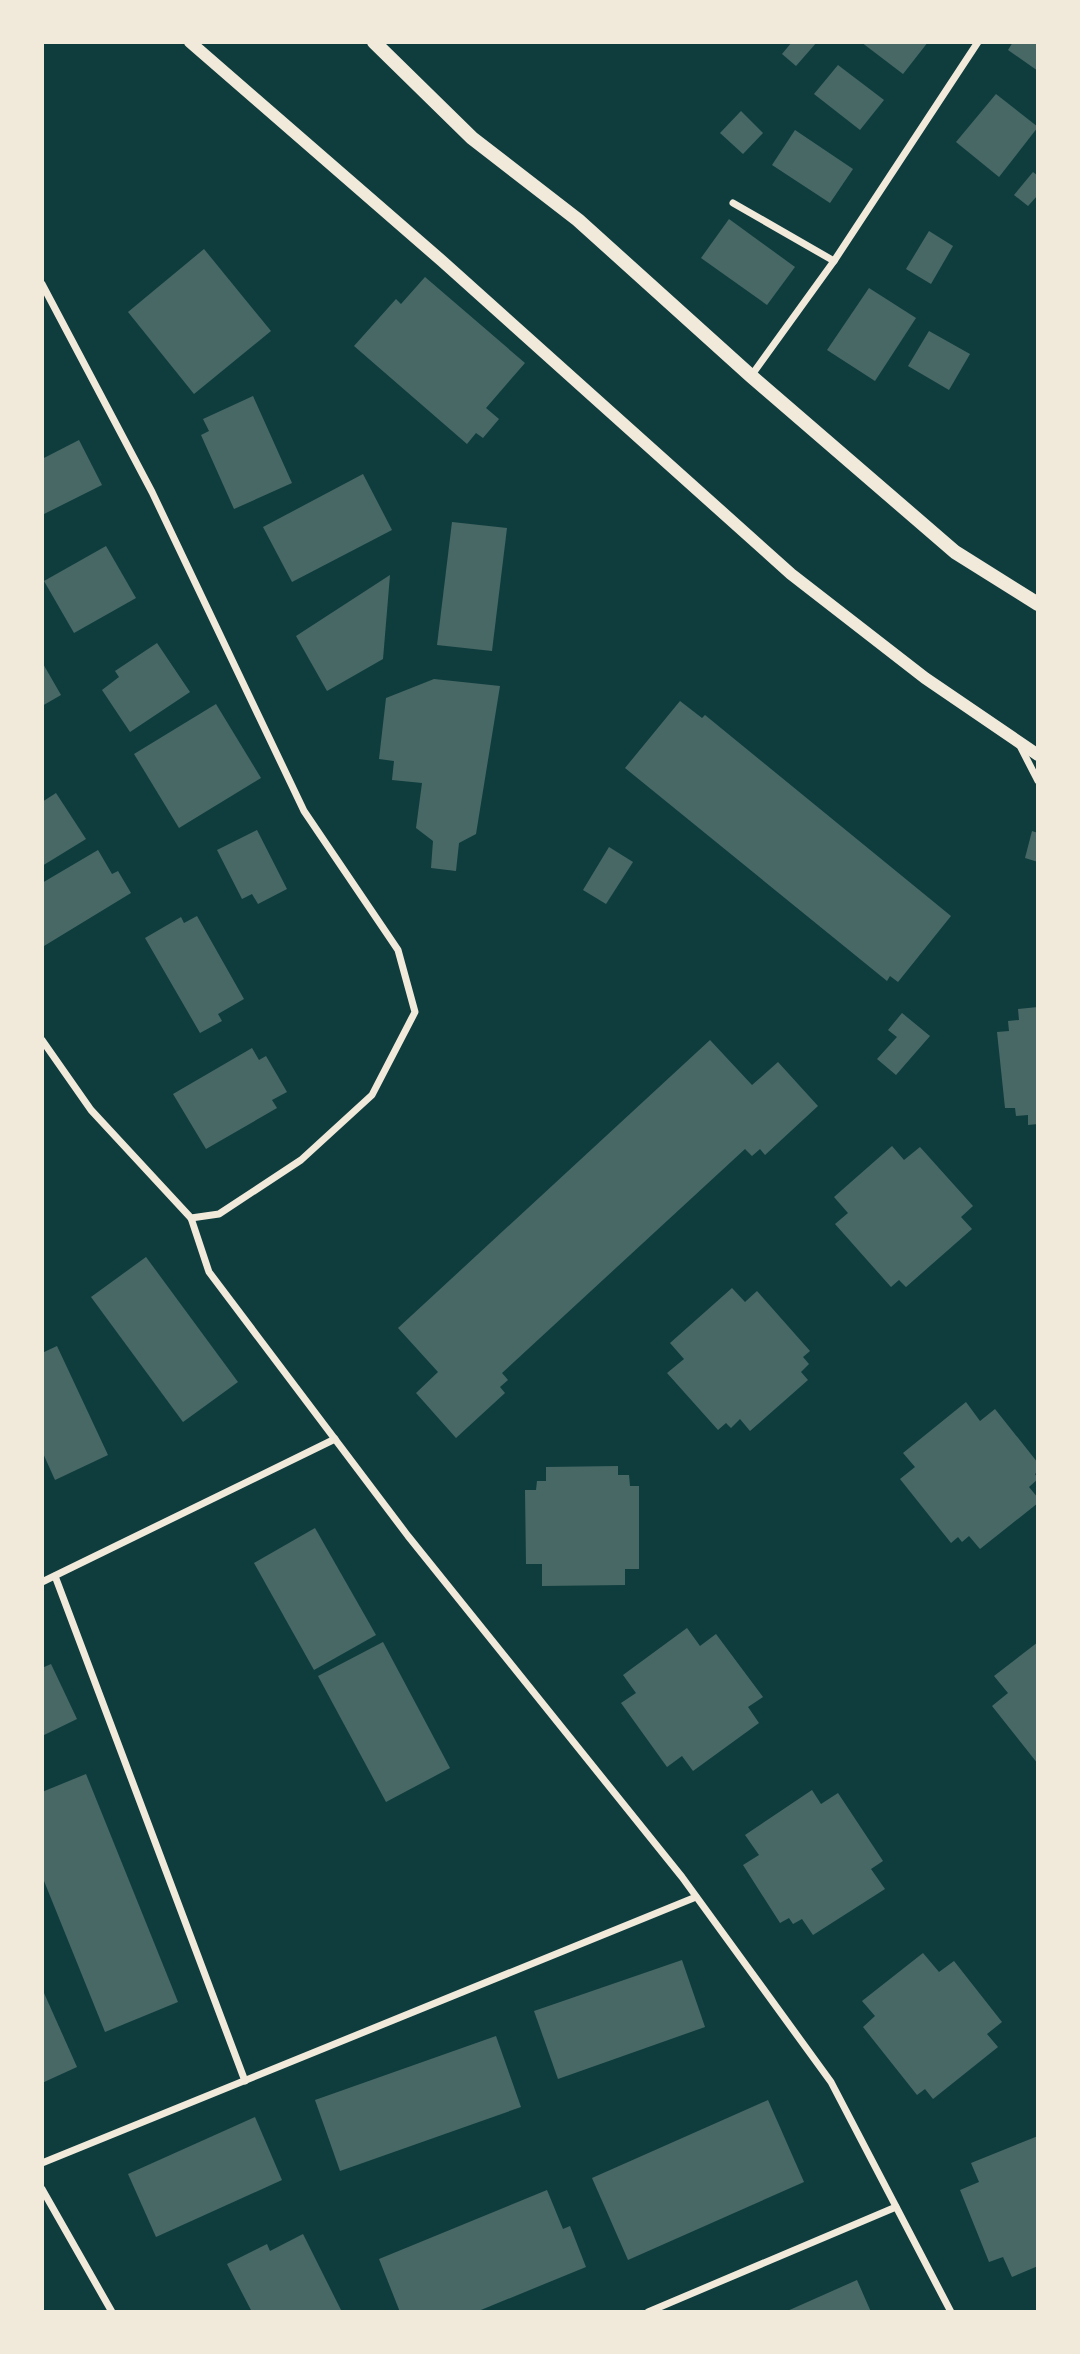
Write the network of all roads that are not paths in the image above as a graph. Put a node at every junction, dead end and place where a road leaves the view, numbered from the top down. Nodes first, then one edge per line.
1 (190, 42) edge
2 (374, 42) edge
3 (978, 42) edge
4 (733, 203) dead end
5 (834, 261) junction
6 (42, 284) edge
7 (751, 376) junction
8 (1038, 604) edge
9 (1018, 741) junction
10 (1038, 755) edge
11 (1038, 781) edge
12 (42, 1040) edge
13 (191, 1219) junction
14 (335, 1439) junction
15 (55, 1576) junction
16 (42, 1582) edge
17 (696, 1897) junction
18 (245, 2081) junction
19 (42, 2164) edge
20 (42, 2189) edge
21 (896, 2207) junction
22 (112, 2312) edge
23 (648, 2312) edge
24 (951, 2312) edge

1 - 9 street
2 - 7 main road
3 - 5 street
4 - 5 street
5 - 7 street
6 - 13 street
7 - 8 main road
9 - 10 street
9 - 11 street
12 - 13 street
13 - 14 street
14 - 15 street
14 - 17 street
15 - 16 street
15 - 18 street
17 - 18 street
17 - 21 street
18 - 19 street
20 - 22 street
21 - 23 street
21 - 24 street

